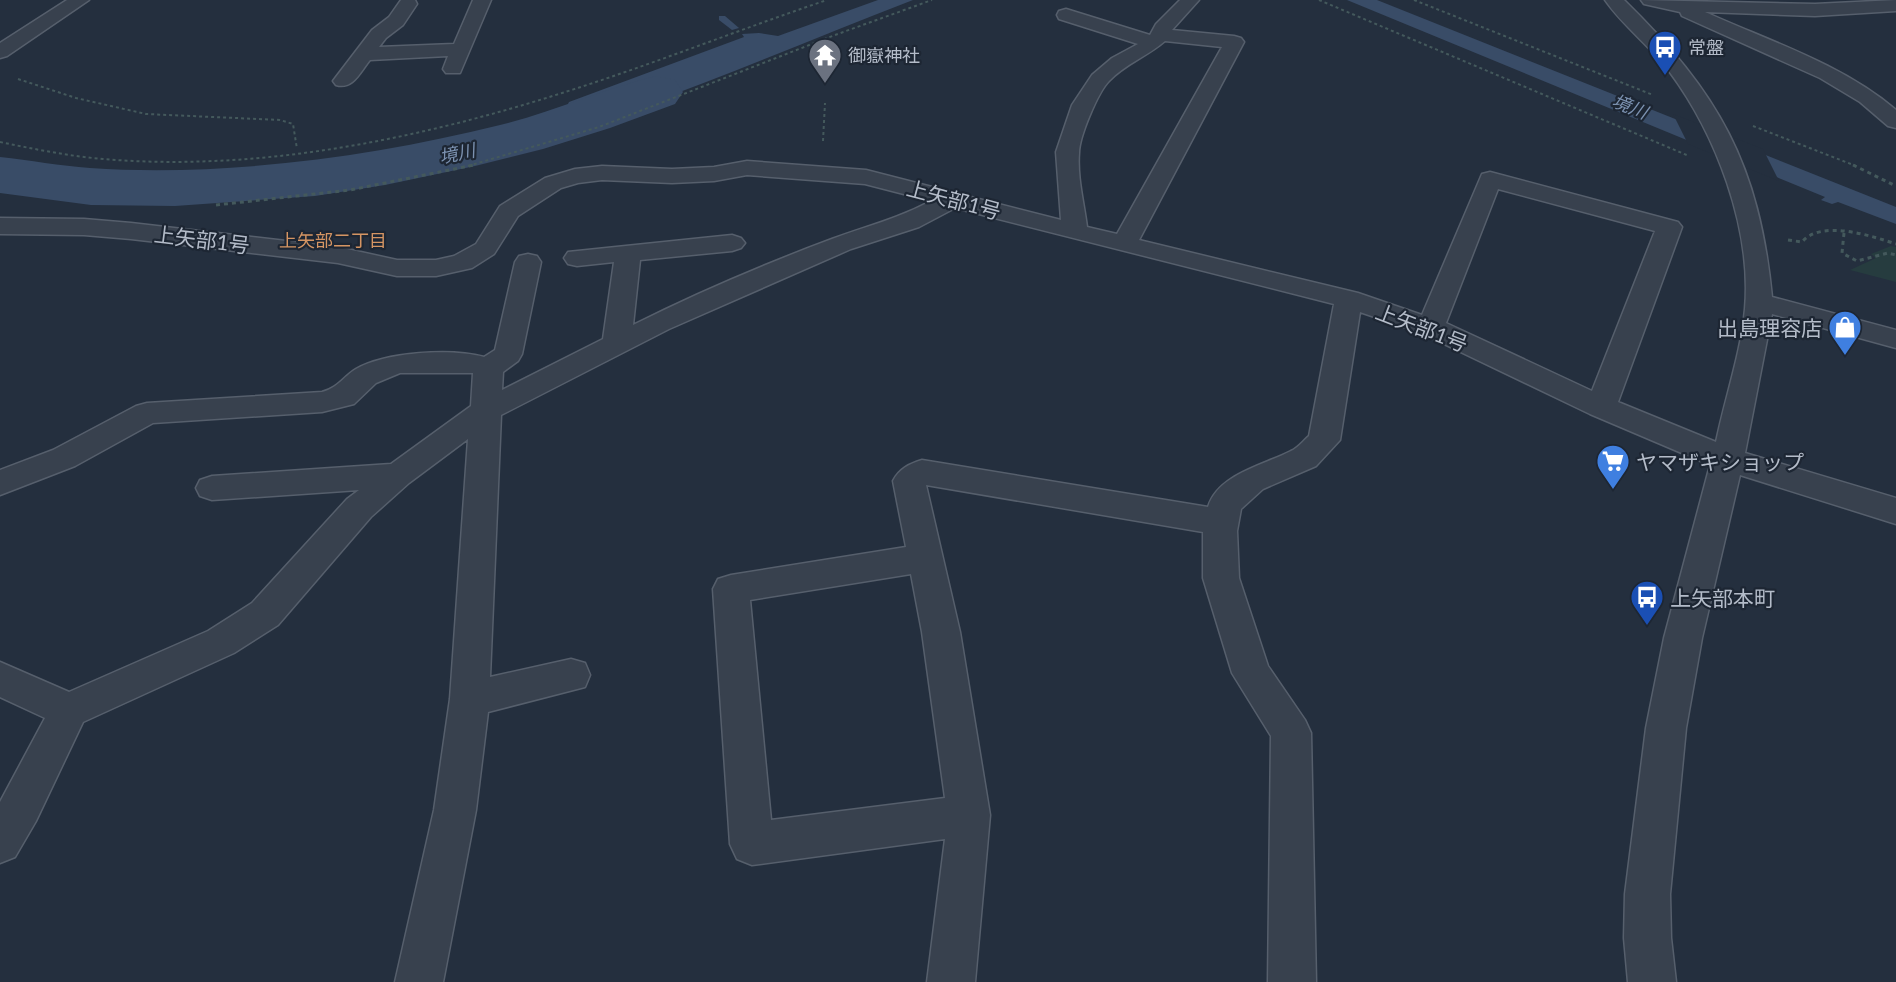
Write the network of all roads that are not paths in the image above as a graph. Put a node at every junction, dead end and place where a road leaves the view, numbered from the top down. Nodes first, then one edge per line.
1 (80, 0) edge
2 (482, 0) edge
3 (1190, 0) edge
4 (1614, 0) edge
5 (1650, 0) edge
6 (1896, 5) edge
7 (1680, 6) junction
8 (375, 15) dead end
9 (1066, 15) dead end
10 (1157, 38) junction
11 (0, 52) edge
12 (364, 54) junction
13 (343, 81) dead end
14 (1896, 121) edge
15 (953, 199) junction
16 (28, 225) junction
17 (0, 226) edge
18 (1075, 231) junction
19 (732, 243) dead end
20 (1124, 244) junction
21 (0, 250) edge
22 (628, 253) junction
23 (577, 258) dead end
24 (528, 262) dead end
25 (1348, 299) junction
26 (1759, 302) junction
27 (1431, 327) junction
28 (1896, 339) edge
29 (616, 344) junction
30 (488, 368) junction
31 (1601, 408) junction
32 (486, 410) junction
33 (1728, 459) junction
34 (398, 475) junction
35 (0, 483) edge
36 (212, 488) dead end
37 (1896, 511) edge
38 (1222, 522) junction
39 (925, 558) junction
40 (571, 675) dead end
41 (0, 679) edge
42 (470, 699) junction
43 (69, 710) junction
44 (969, 815) junction
45 (0, 842) edge
46 (419, 982) edge
47 (951, 982) edge
48 (1292, 982) edge
49 (1652, 982) edge

1 - 11 street
2 - 12 street
3 - 10 street
4 - 26 street
5 - 7 street
6 - 7 street
7 - 14 street
8 - 12 street
9 - 10 street
10 - 18 street
10 - 20 street
12 - 13 street
15 - 16 street, 上矢部1号
15 - 18 street, 上矢部1号
15 - 29 street
16 - 17 street, 上矢部1号
16 - 21 street
18 - 20 street, 上矢部1号
19 - 22 street
20 - 25 street, 上矢部1号
22 - 23 street
22 - 29 street
24 - 30 street
25 - 27 street, 上矢部1号
25 - 38 street
26 - 28 street
26 - 33 street
27 - 31 street, 上矢部1号
27 - 31 street
29 - 32 street
30 - 32 street
30 - 35 street
31 - 33 street, 上矢部1号
32 - 34 street
32 - 42 street
33 - 37 street, 上矢部1号
33 - 49 street
34 - 36 street
34 - 43 street
38 - 39 street
38 - 48 street
39 - 44 street
39 - 44 street
40 - 42 street
41 - 43 street
42 - 46 street
43 - 45 street
44 - 47 street

